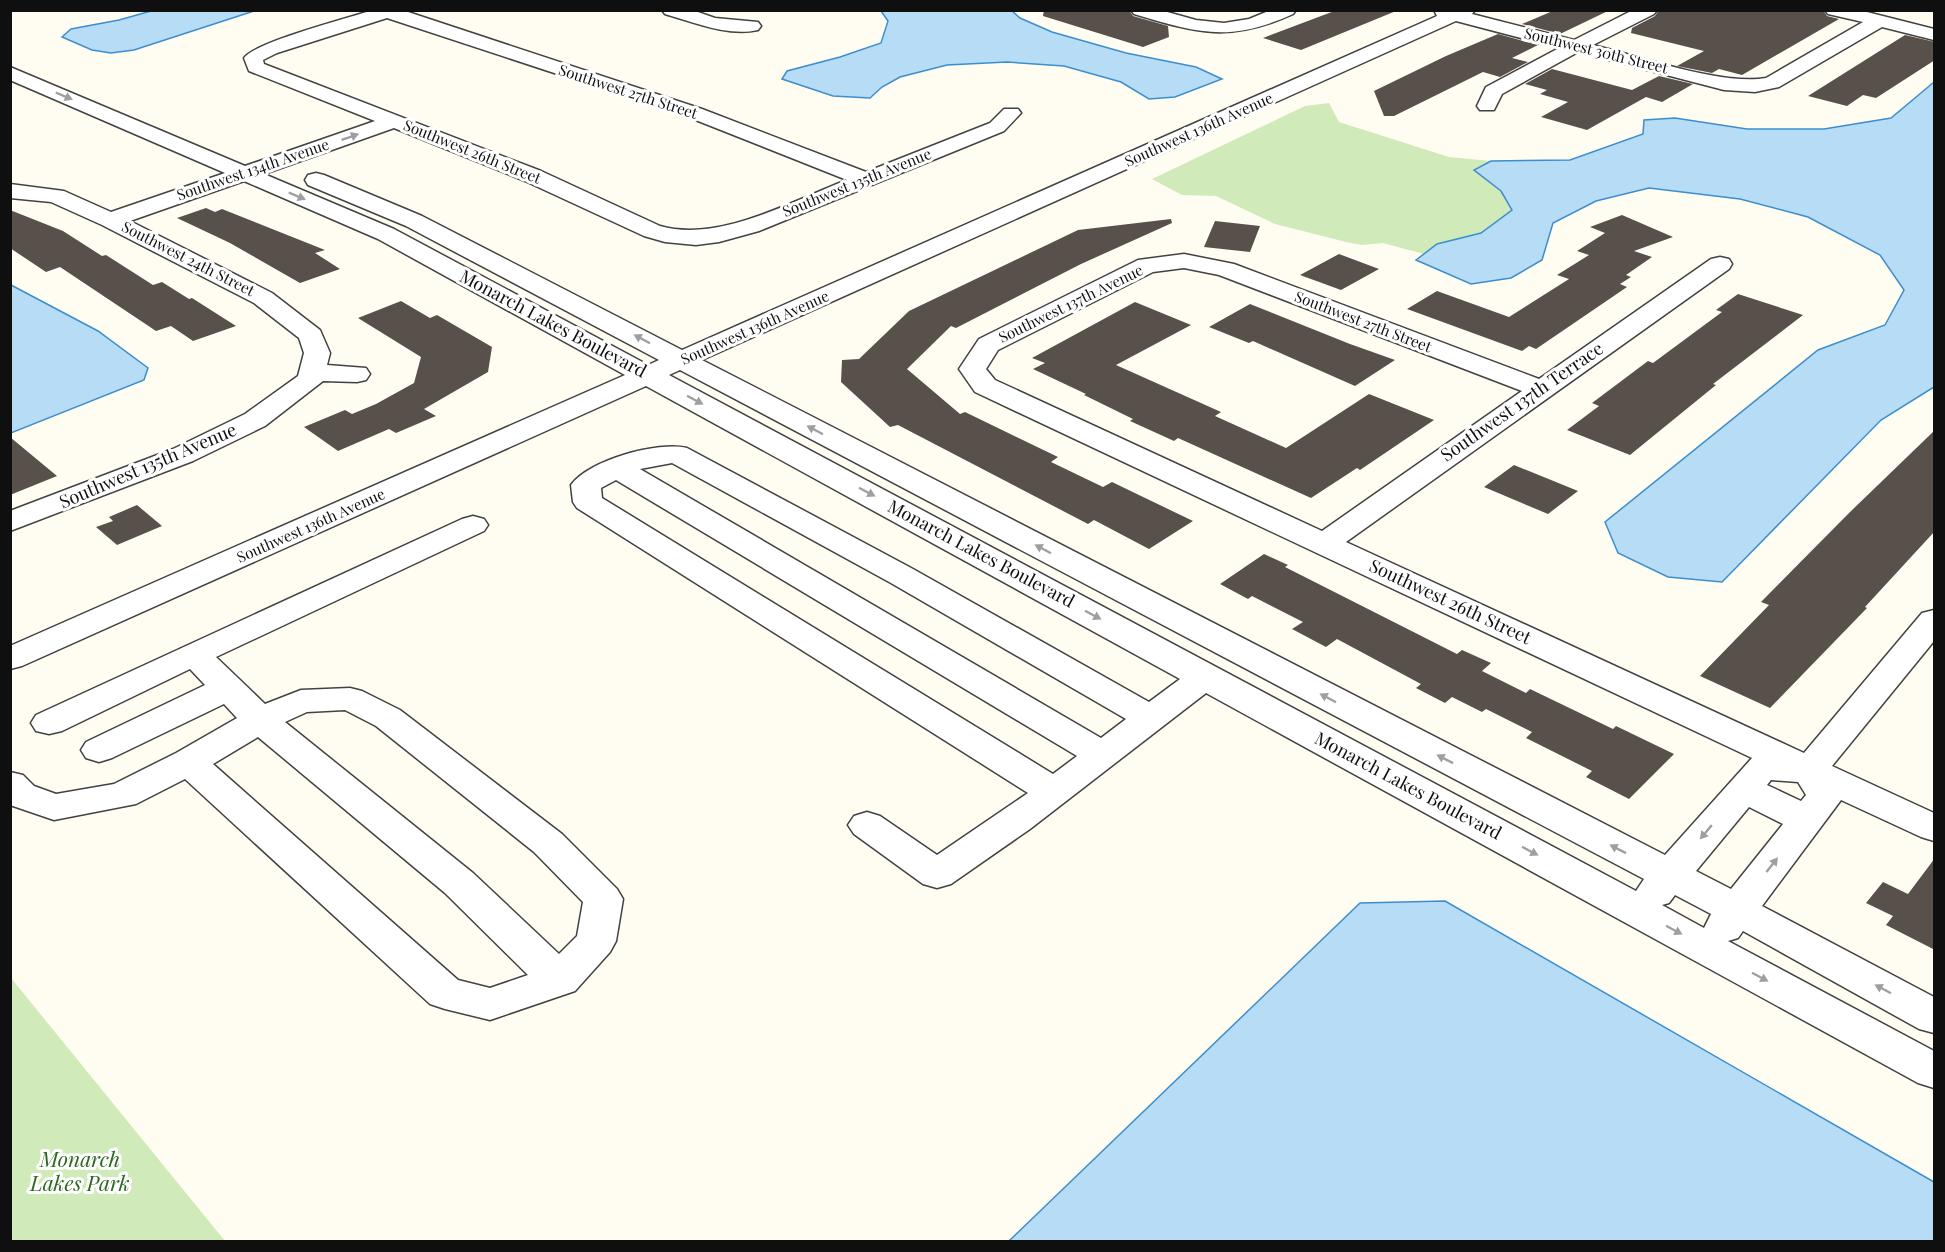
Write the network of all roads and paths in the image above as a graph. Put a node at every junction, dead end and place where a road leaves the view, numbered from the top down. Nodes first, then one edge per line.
1 (671, 10) edge
2 (1140, 10) edge
3 (1287, 10) edge
4 (1648, 10) edge
5 (1834, 10) edge
6 (390, 11) edge
7 (1453, 12) edge
8 (1879, 21) junction
9 (752, 26) dead end
10 (1935, 34) edge
11 (1576, 46) junction
12 (12, 61) edge
13 (58, 73) dead end
14 (1487, 106) dead end
15 (373, 113) junction
16 (1011, 113) dead end
17 (395, 121) junction
18 (248, 161) junction
19 (865, 179) junction
20 (10, 191) edge
21 (100, 215) junction
22 (696, 238) joint
23 (1184, 261) joint
24 (1720, 264) dead end
25 (682, 360) junction
26 (972, 369) joint
27 (357, 374) dead end
28 (650, 375) junction
29 (310, 376) junction
30 (1541, 389) junction
31 (616, 467) junction
32 (10, 522) edge
33 (473, 525) dead end
34 (1325, 543) junction
35 (1935, 620) edge
36 (194, 654) junction
37 (10, 658) edge
38 (1206, 676) junction
39 (228, 688) junction
40 (1151, 718) junction
41 (260, 720) junction
42 (49, 723) dead end
43 (99, 750) dead end
44 (1103, 755) junction
45 (189, 762) junction
46 (1809, 770) junction
47 (10, 784) edge
48 (1743, 789) junction
49 (1054, 792) junction
50 (1807, 820) junction
51 (867, 825) dead end
52 (1935, 828) edge
53 (1670, 876) junction
54 (1737, 910) junction
55 (1640, 911) junction
56 (1709, 949) junction
57 (560, 980) junction
58 (1935, 1017) edge
59 (1935, 1071) edge

1 - 9 street
2 - 3 street
4 - 11 street
5 - 8 street
6 - 15 street, Southwest 26th Street
6 - 19 street, Southwest 27th Street
7 - 11 street, Southwest 30th Street
7 - 25 street, Southwest 136th Avenue
8 - 10 street
8 - 11 street, Southwest 30th Street
11 - 14 street
12 - 13 street, Monarch Lakes Boulevard
12 -> 18 street, Monarch Lakes Boulevard
15 - 17 street, Southwest 26th Street
15 - 18 street, Southwest 134th Avenue
16 - 19 street, Southwest 135th Avenue
18 -> 17 street, Southwest 134th Avenue
17 - 22 street, Southwest 26th Street
18 - 21 street, Southwest 134th Avenue
25 -> 18 street, Monarch Lakes Boulevard
18 -> 28 street, Monarch Lakes Boulevard
19 - 22 street, Southwest 135th Avenue
20 - 21 street, Southwest 24th Street
21 - 29 street, Southwest 24th Street
23 - 26 street, Southwest 137th Avenue
23 - 30 street, Southwest 27th Street
24 - 30 street, Southwest 137th Terrace
25 - 28 street, Southwest 136th Avenue
53 -> 25 street, Monarch Lakes Boulevard
26 - 34 street, Southwest 26th Street
27 - 29 street
28 - 37 street, Southwest 136th Avenue
28 -> 38 street, Monarch Lakes Boulevard
29 - 32 street, Southwest 135th Avenue
30 - 34 street, Southwest 137th Terrace
31 - 40 street
31 - 44 street
31 - 49 street
33 - 36 street
34 - 46 street, Southwest 26th Street
35 - 46 street
36 - 39 street
36 - 42 street
38 - 40 street
38 -> 55 street, Monarch Lakes Boulevard
39 - 41 street
39 - 43 street
40 - 44 street
41 - 45 street
41 - 57 street
41 - 57 street
44 - 49 street
45 - 47 street
45 - 57 street
46 - 48 street
46 - 50 street
46 - 52 street, Southwest 26th Street
48 - 50 street
48 -> 53 street
49 - 51 street
54 -> 50 street
53 - 54 street, Monarch Lakes Boulevard
53 - 55 street
54 - 56 street
58 -> 54 street, Monarch Lakes Boulevard
55 -> 56 street, Monarch Lakes Boulevard
56 -> 59 street, Monarch Lakes Boulevard

